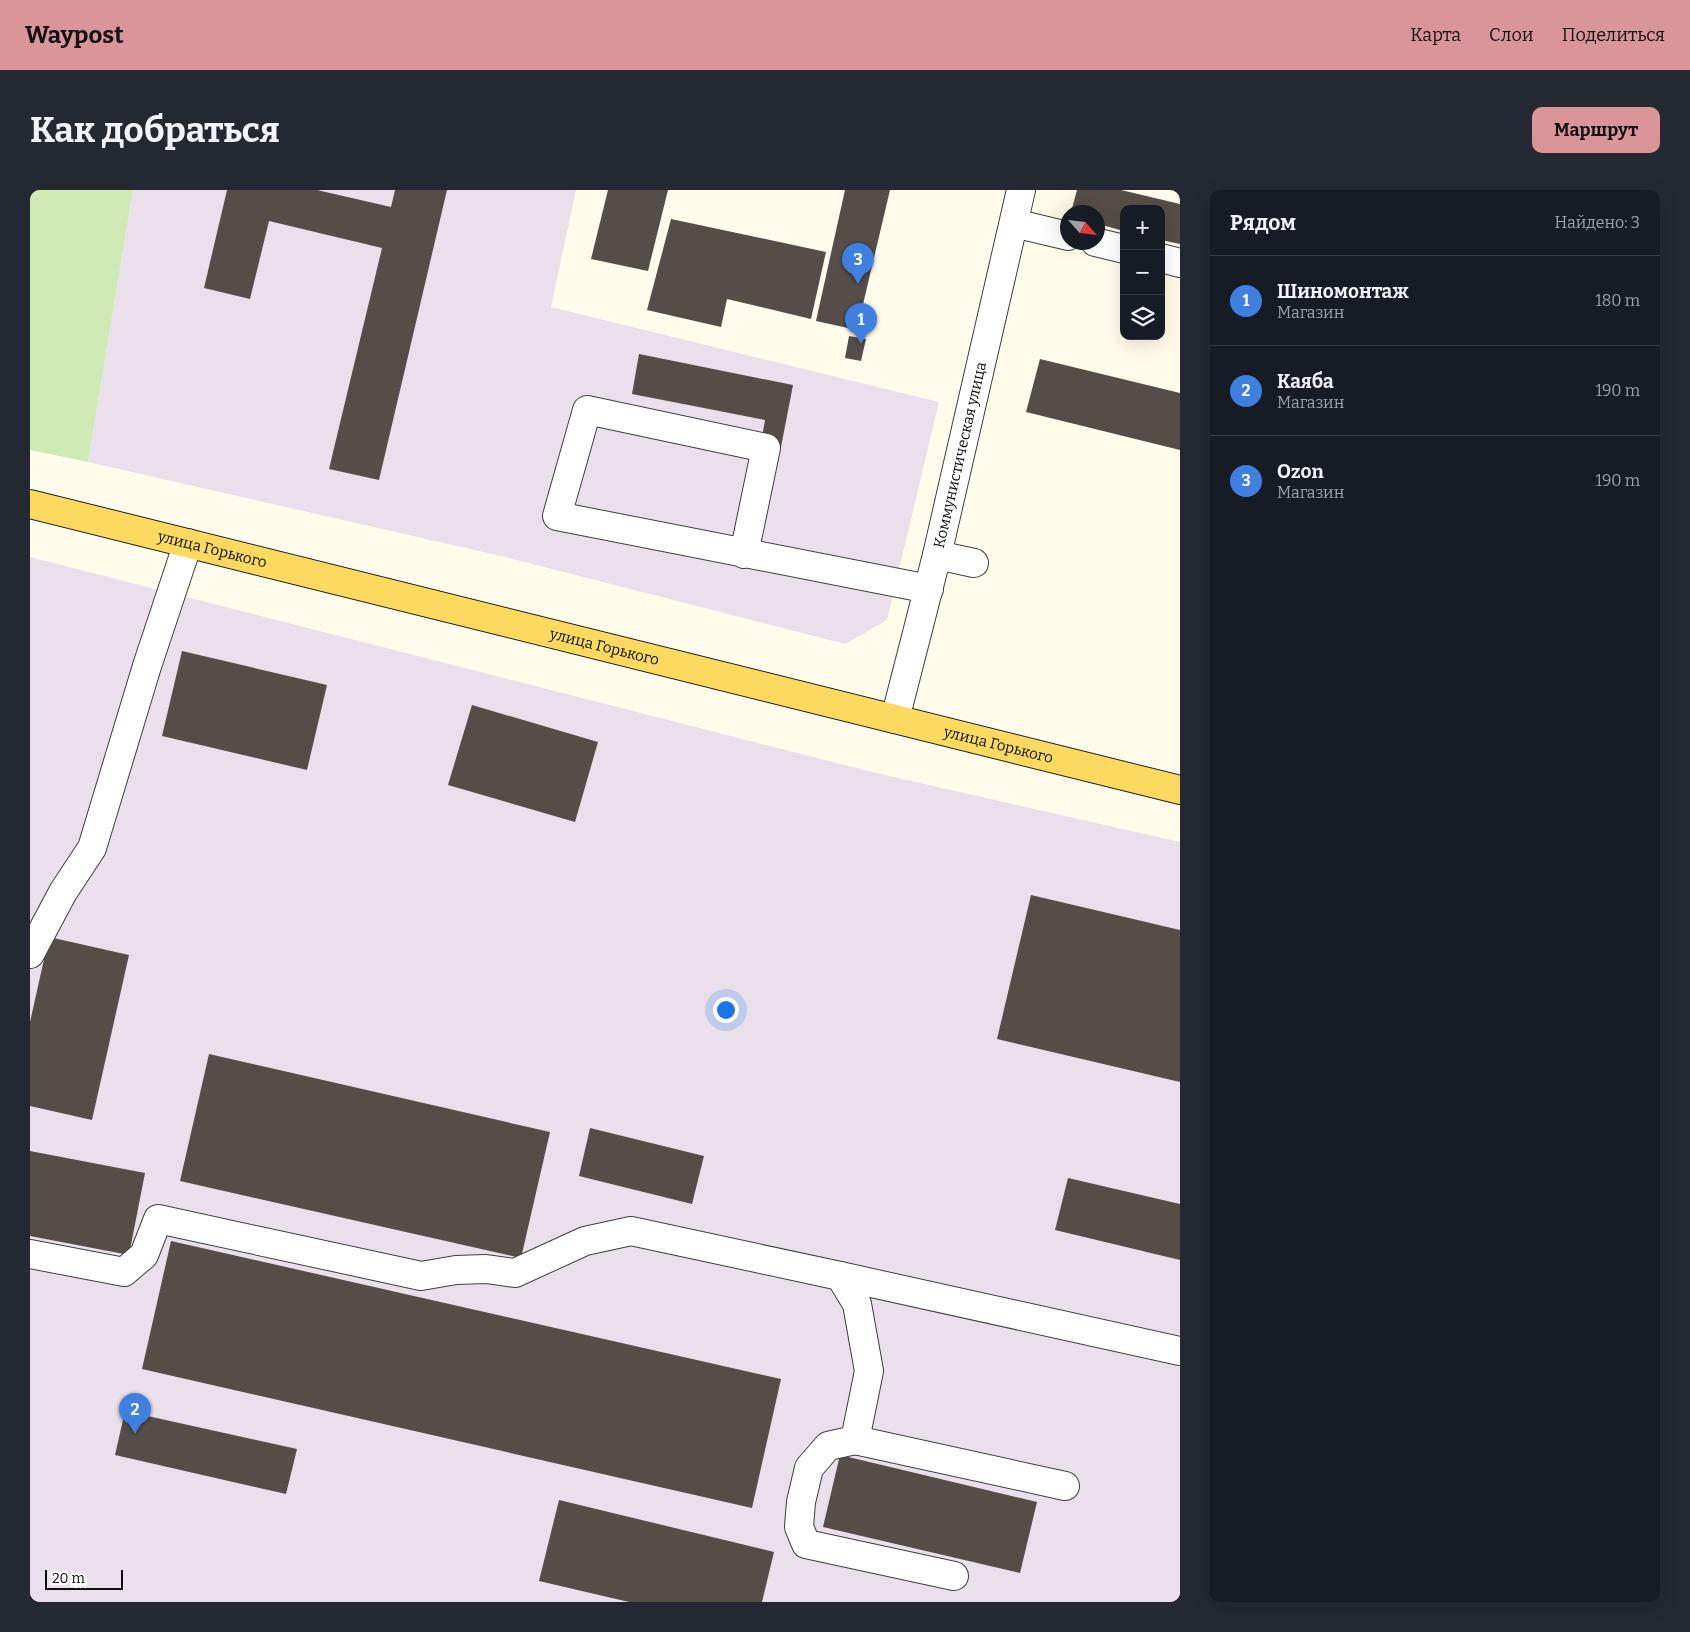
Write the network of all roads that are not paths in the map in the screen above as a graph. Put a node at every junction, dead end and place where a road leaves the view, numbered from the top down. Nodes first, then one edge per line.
1 (1021, 190) edge
2 (1014, 223) junction
3 (1060, 234) edge
4 (1105, 245) edge
5 (1120, 249) edge
6 (1165, 259) edge
7 (1180, 263) edge
8 (30, 504) edge
9 (188, 543) junction
10 (744, 554) junction
11 (937, 556) junction
12 (974, 563) dead end
13 (929, 589) junction
14 (895, 719) junction
15 (1180, 790) edge
16 (30, 954) edge
17 (30, 1254) edge
18 (840, 1276) junction
19 (1180, 1351) edge
20 (855, 1440) junction
21 (1065, 1486) dead end
22 (954, 1576) dead end

1 - 2 street, Коммунистическая улица
2 - 3 street
2 - 11 street, Коммунистическая улица
4 - 5 street
6 - 7 street
8 - 9 main road, улица Горького
9 - 14 main road, улица Горького
9 - 16 street
10 - 10 street
10 - 13 street
11 - 12 street
11 - 13 street, Коммунистическая улица
13 - 14 street, Коммунистическая улица
14 - 15 main road, улица Горького
17 - 18 street
18 - 19 street
18 - 20 street
20 - 21 street
20 - 22 street

